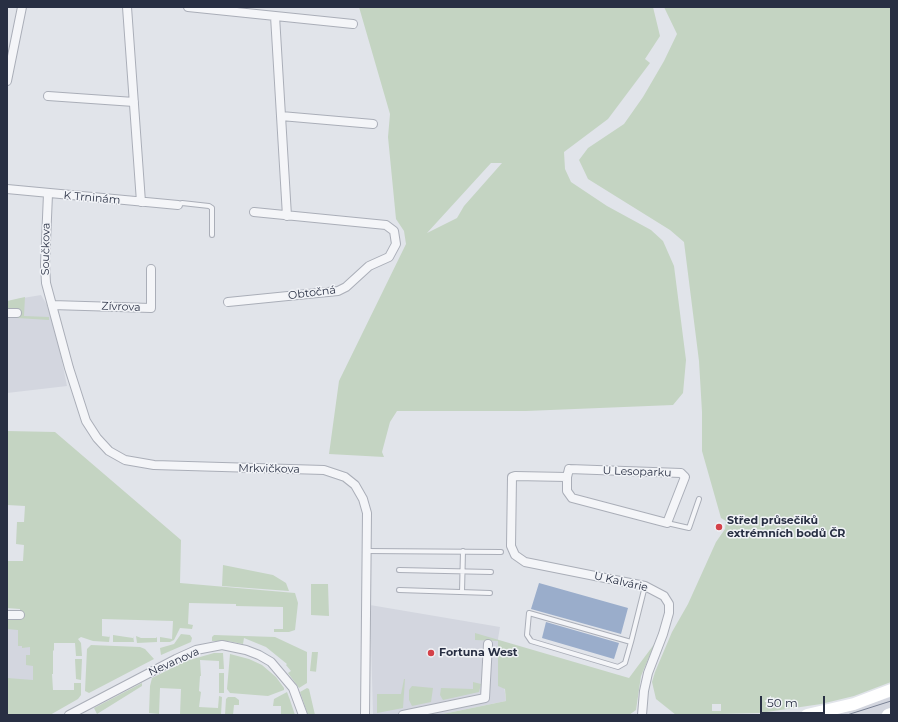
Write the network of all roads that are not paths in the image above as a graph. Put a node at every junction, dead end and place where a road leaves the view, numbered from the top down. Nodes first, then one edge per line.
1 (22, 7) edge
2 (128, 7) edge
3 (188, 7) edge
4 (275, 16) junction
5 (353, 24) dead end
6 (7, 81) edge
7 (48, 96) dead end
8 (134, 102) junction
9 (281, 116) junction
10 (372, 124) dead end
11 (7, 189) edge
12 (48, 194) junction
13 (141, 202) junction
14 (178, 205) joint
15 (254, 212) dead end
16 (287, 216) junction
17 (212, 235) dead end
18 (151, 269) dead end
19 (228, 302) dead end
20 (52, 305) junction
21 (7, 312) edge
22 (17, 312) dead end
23 (567, 477) junction
24 (699, 499) dead end
25 (667, 523) junction
26 (367, 551) junction
27 (463, 551) junction
28 (501, 552) dead end
29 (525, 562) joint
30 (399, 570) dead end
31 (462, 571) junction
32 (492, 572) dead end
33 (645, 586) junction
34 (399, 590) dead end
35 (462, 592) junction
36 (490, 593) dead end
37 (7, 615) edge
38 (20, 615) dead end
39 (631, 642) junction
40 (488, 644) dead end
41 (891, 690) edge
42 (891, 714) edge
43 (69, 715) edge
44 (303, 715) edge
45 (365, 715) edge
46 (402, 715) edge
47 (642, 715) edge
48 (807, 715) edge
49 (888, 715) edge

1 - 6 street
2 - 8 street
3 - 4 street
4 - 5 street
4 - 9 street
7 - 8 street
8 - 13 street
9 - 10 street
9 - 16 street
11 - 12 street, K Trninám
12 - 13 street, K Trninám
12 - 20 street, Součkova
13 - 14 street, K Trninám
14 - 17 lane
15 - 16 street
16 - 19 street, Obtočná
18 - 20 street, Zívrova
20 - 26 street, Mrkvičkova
21 - 22 street
23 - 25 street
23 - 25 street, U Lesoparku
23 - 29 street, U Lesoparku
24 - 25 lane
26 - 27 lane
26 - 45 street, Mrkvičkova
27 - 28 lane
27 - 31 lane
29 - 33 street, U Kalvárie
30 - 31 lane
31 - 32 lane
31 - 35 lane
33 - 39 lane
33 - 47 street, U Kalvárie
34 - 35 lane
35 - 36 lane
37 - 38 street
39 - 39 lane
40 - 46 street
41 - 48 main road
42 - 49 main road
43 - 44 street, Nevanova

